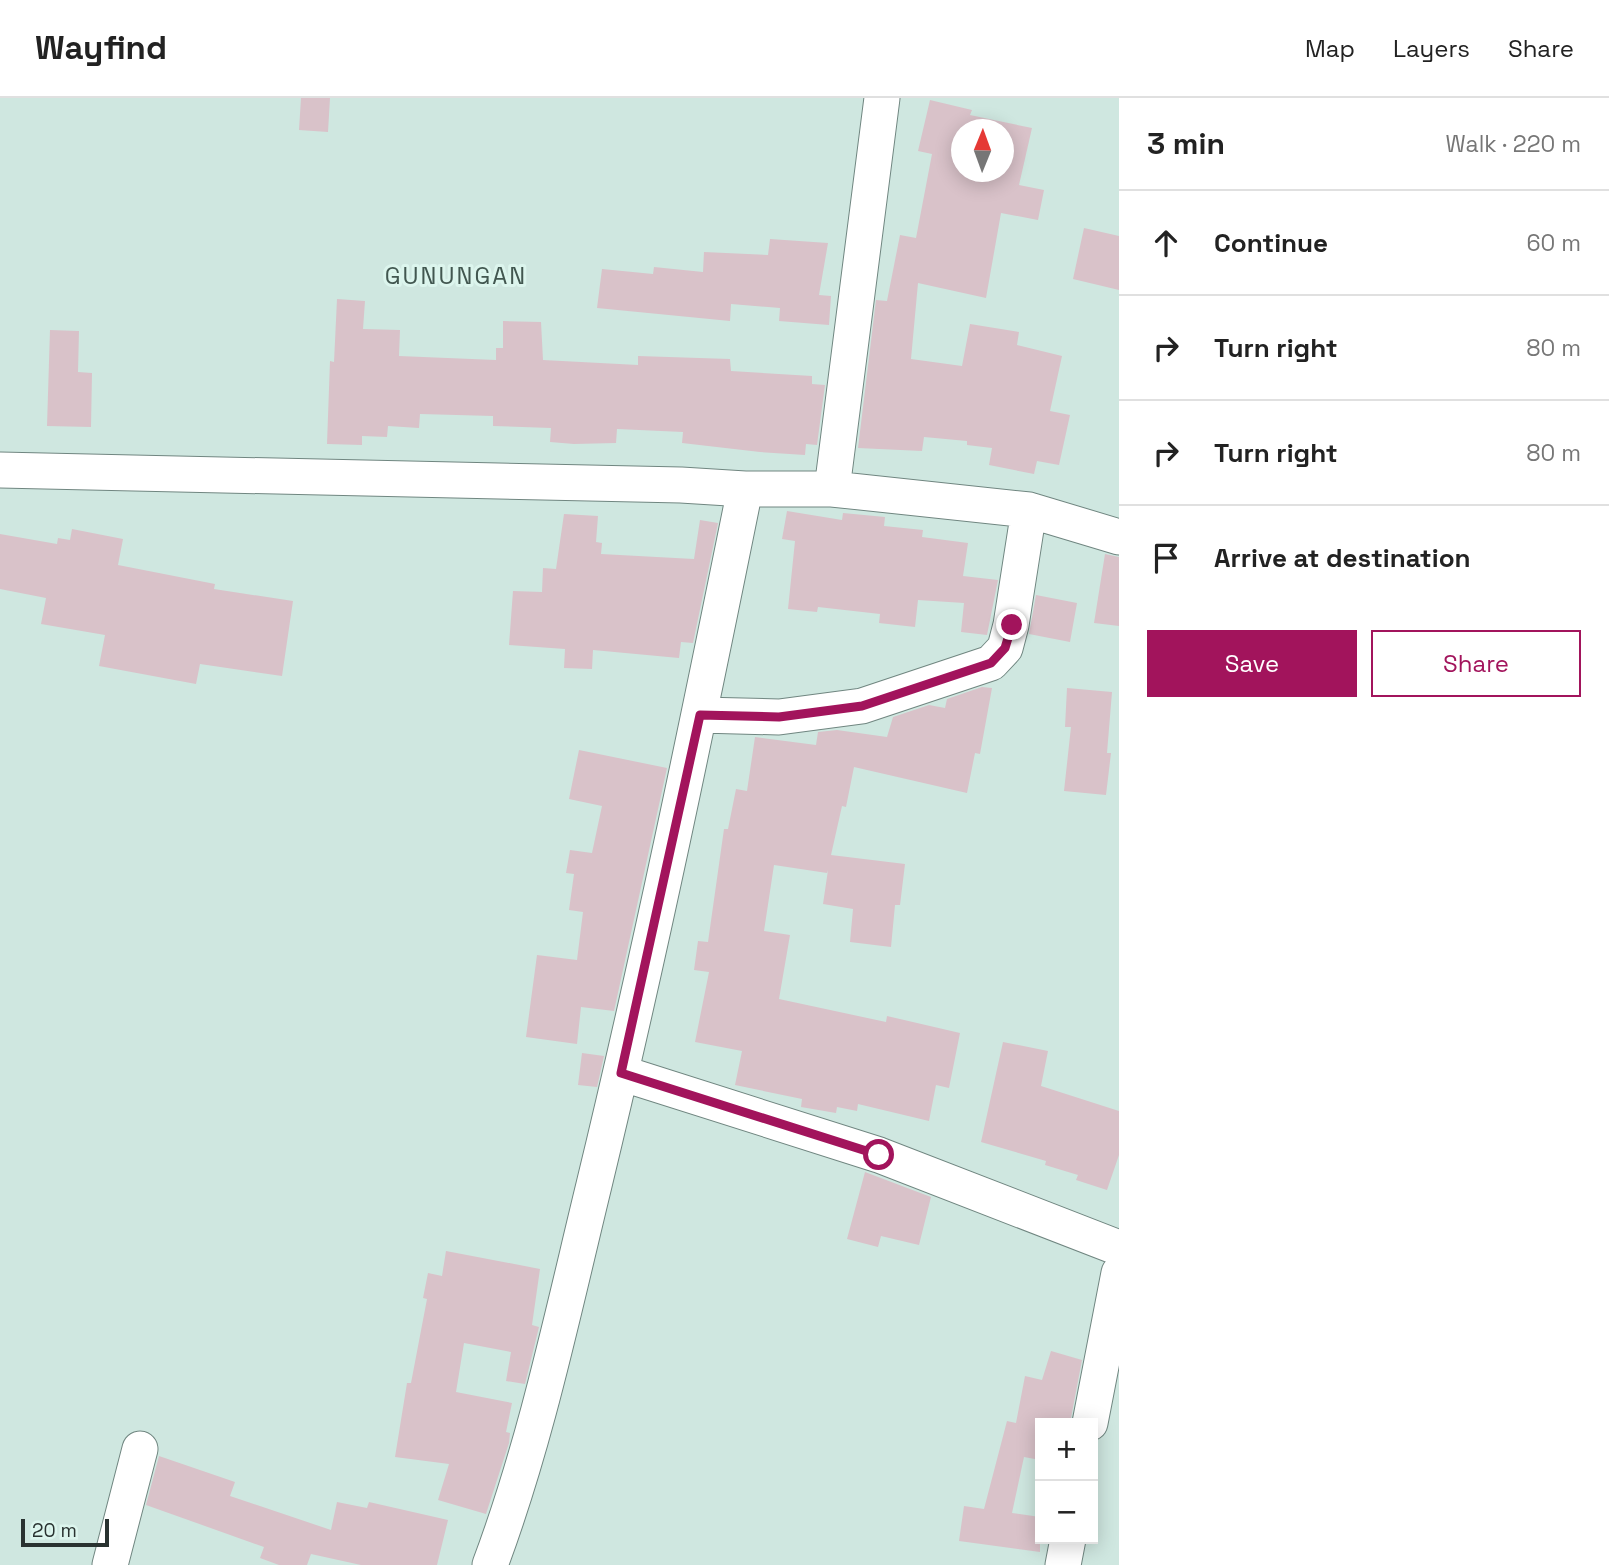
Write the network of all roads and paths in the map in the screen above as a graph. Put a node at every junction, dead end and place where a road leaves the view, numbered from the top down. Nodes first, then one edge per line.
1 (882, 98) edge
2 (0, 470) edge
3 (745, 489) junction
4 (832, 489) junction
5 (1029, 510) junction
6 (1119, 537) edge
7 (700, 715) junction
8 (621, 1073) junction
9 (1119, 1248) edge
10 (1119, 1273) edge
11 (1091, 1418) edge
12 (140, 1449) dead end
13 (1067, 1544) edge
14 (110, 1565) edge
15 (490, 1565) edge
16 (1063, 1565) edge

1 - 4 street
2 - 3 street
3 - 4 street
3 - 7 street
4 - 5 street
5 - 6 street
5 - 7 street
7 - 8 street
8 - 9 street
8 - 15 street
10 - 11 street
12 - 14 street
13 - 16 street

